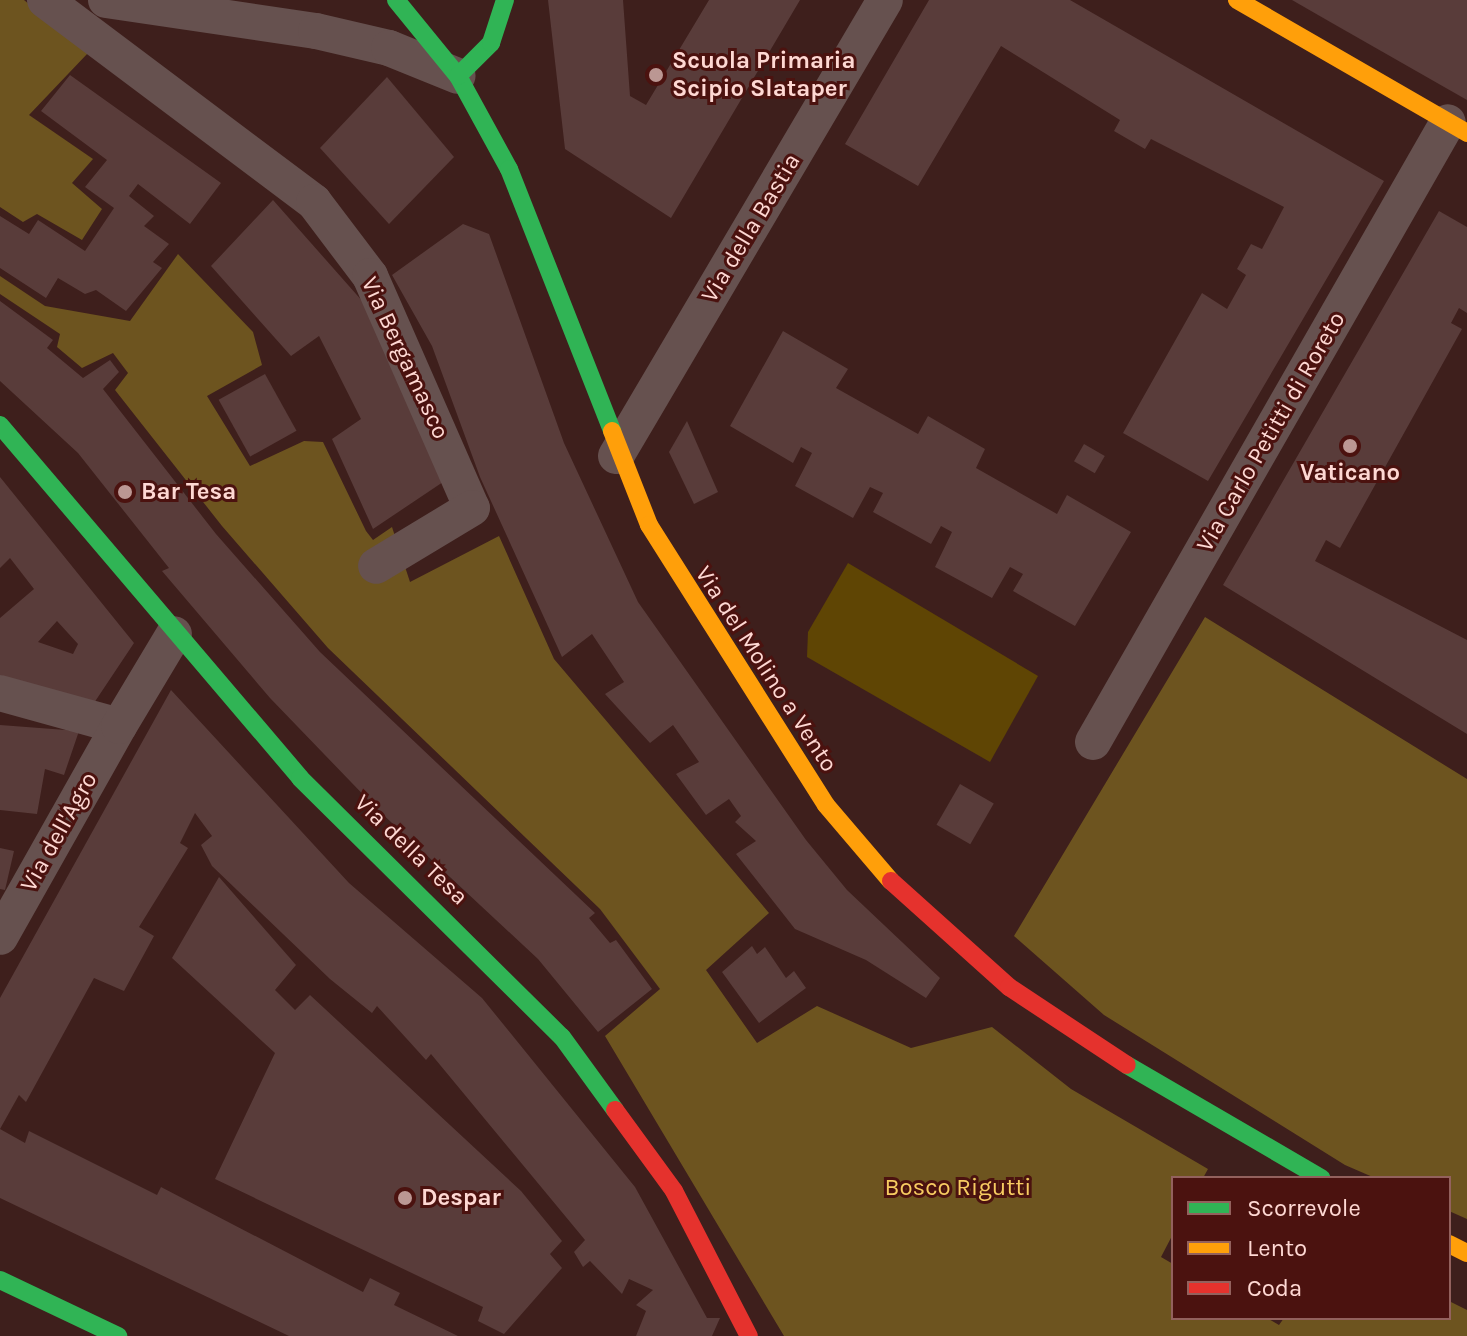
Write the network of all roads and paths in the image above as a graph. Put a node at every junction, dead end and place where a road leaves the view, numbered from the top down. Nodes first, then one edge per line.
1 (45, 0) edge
2 (106, 0) edge
3 (396, 0) edge
4 (505, 0) edge
5 (885, 0) edge
6 (1237, 0) edge
7 (458, 76) junction
8 (1458, 127) edge
9 (0, 425) edge
10 (616, 456) junction
11 (376, 566) dead end
12 (174, 634) junction
13 (0, 693) edge
14 (119, 726) junction
15 (1093, 742) dead end
16 (0, 937) edge
17 (1318, 1176) edge
18 (0, 1280) edge
19 (59, 1323) edge
20 (118, 1336) edge
21 (749, 1336) edge

1 - 11 street, Via Bergamasco
2 - 7 street
3 - 7 main road, Via del Molino a Vento
4 - 7 main road
5 - 10 street, Via della Bastia
6 - 8 main road
7 - 10 main road, Via del Molino a Vento
8 - 15 street, Via Carlo Petitti di Roreto
9 - 12 main road, Via della Tesa
10 - 17 main road, Via del Molino a Vento
12 - 14 street, Via dell'Agro
12 - 21 main road, Via della Tesa
13 - 14 street
14 - 16 street, Via dell'Agro
18 - 19 main road
19 - 20 main road

